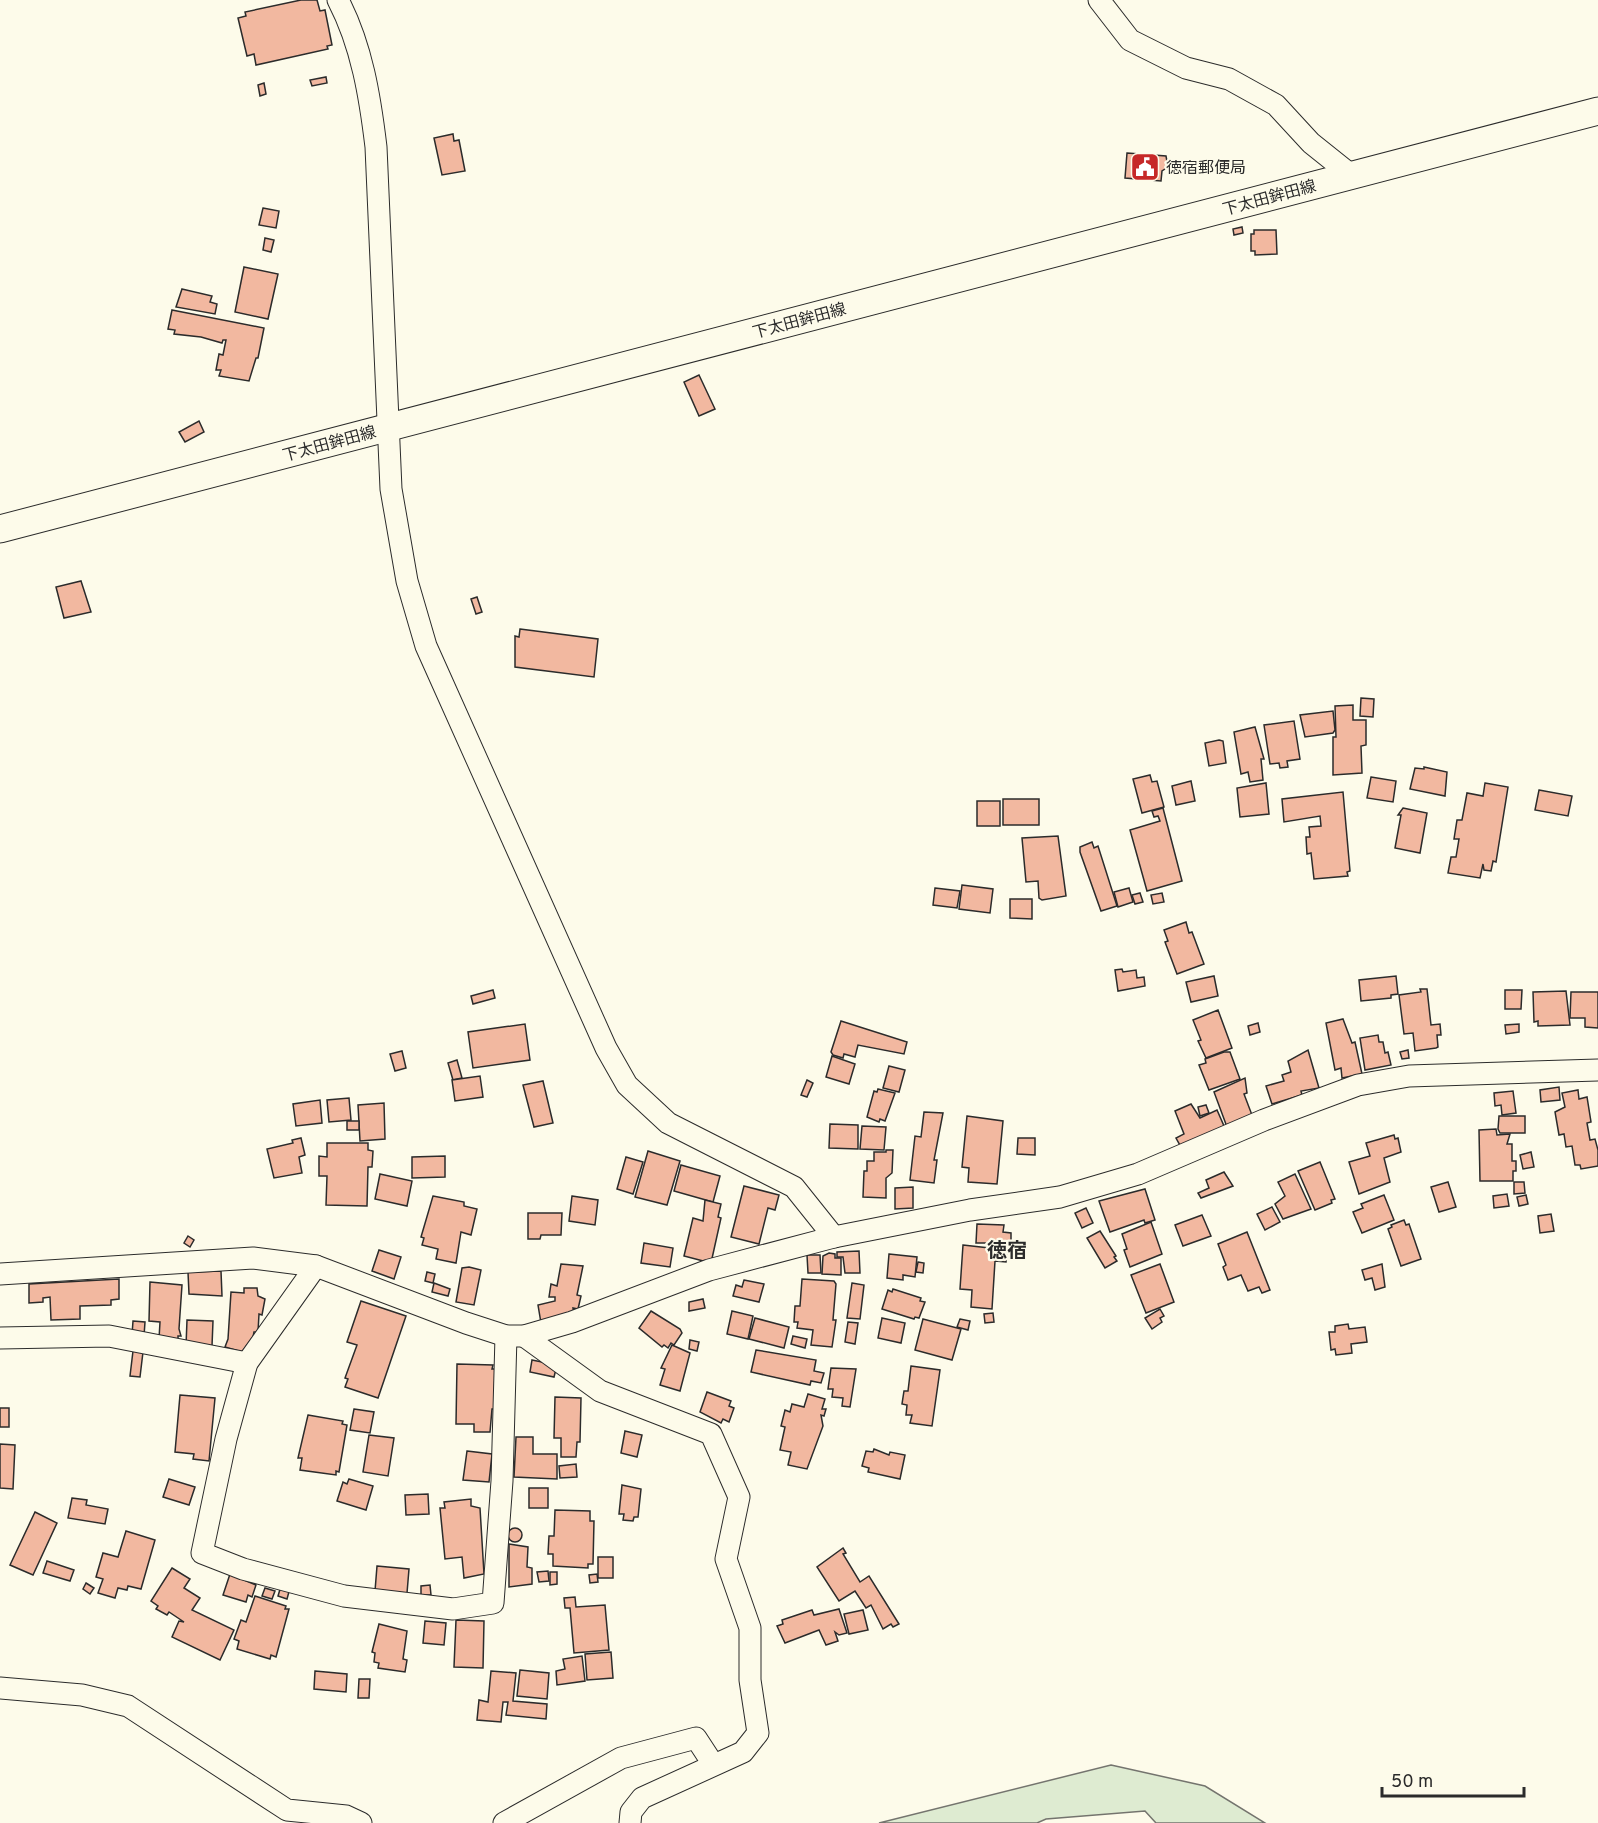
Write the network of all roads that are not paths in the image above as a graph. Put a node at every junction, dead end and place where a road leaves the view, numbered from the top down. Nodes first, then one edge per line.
1 (338, 0) edge
2 (1099, 0) edge
3 (1598, 111) edge
4 (1351, 175) junction
5 (389, 427) junction
6 (0, 529) edge
7 (1598, 1070) edge
8 (834, 1237) junction
9 (316, 1266) junction
10 (0, 1274) edge
11 (515, 1336) junction
12 (0, 1338) edge
13 (247, 1363) junction
14 (0, 1688) edge
15 (713, 1764) junction
16 (361, 1823) edge
17 (504, 1823) edge
18 (630, 1823) edge

1 - 5 street
2 - 4 street
3 - 4 main road, 下太田鉾田線
4 - 5 main road, 下太田鉾田線
5 - 6 main road, 下太田鉾田線
5 - 8 street
7 - 8 street
8 - 11 street
9 - 10 street
9 - 11 street
9 - 13 street
11 - 13 street
11 - 15 street
12 - 13 street
14 - 16 street
15 - 17 street
15 - 18 street

